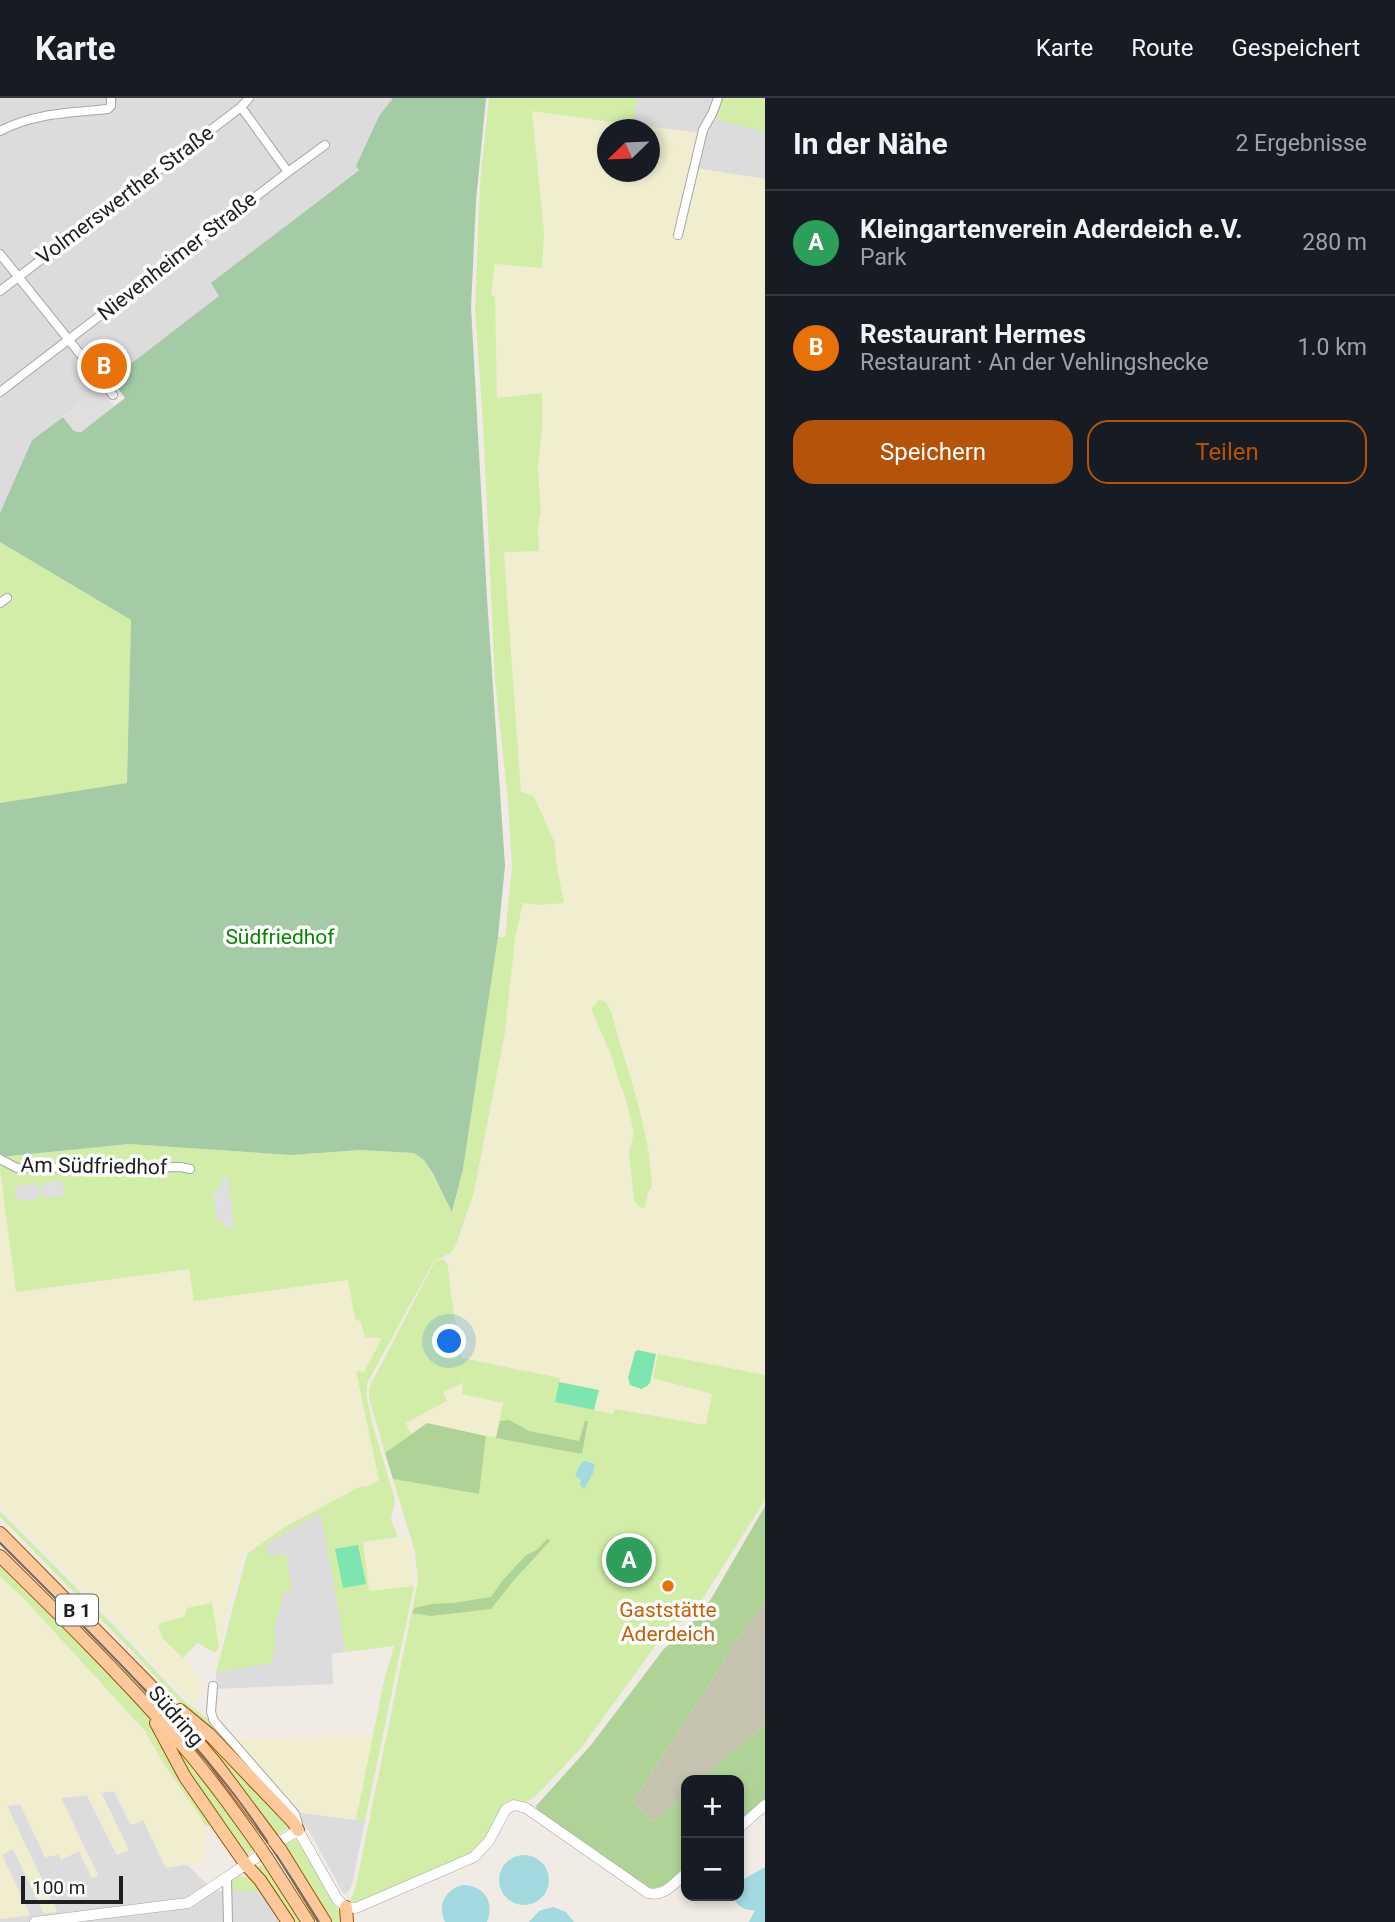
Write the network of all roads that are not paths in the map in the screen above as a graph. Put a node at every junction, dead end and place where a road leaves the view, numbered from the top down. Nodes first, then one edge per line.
1 (111, 98) edge
2 (249, 98) edge
3 (718, 98) edge
4 (241, 107) junction
5 (0, 131) edge
6 (325, 145) dead end
7 (288, 172) junction
8 (677, 235) dead end
9 (0, 254) edge
10 (18, 276) junction
11 (0, 291) edge
12 (69, 340) junction
13 (0, 392) edge
14 (113, 396) dead end
15 (0, 1159) edge
16 (190, 1169) dead end
17 (0, 1533) edge
18 (0, 1556) edge
19 (150, 1685) junction
20 (213, 1686) dead end
21 (148, 1707) junction
22 (765, 1805) edge
23 (744, 1824) edge
24 (298, 1830) junction
25 (246, 1865) junction
26 (681, 1877) edge
27 (227, 1878) junction
28 (346, 1907) junction
29 (35, 1922) edge
30 (228, 1922) edge
31 (288, 1922) edge
32 (308, 1922) edge
33 (325, 1922) edge
34 (347, 1922) edge

1 - 5 street
2 - 4 street, Volmerswerther Straße
3 - 8 street
4 - 7 street
4 - 10 street, Volmerswerther Straße
6 - 7 street, Nievenheimer Straße
7 - 12 street, Nievenheimer Straße
9 - 10 street
10 - 11 street, Volmerswerther Straße
10 - 12 street
12 - 13 street, Nievenheimer Straße
12 - 14 street
15 - 16 street, Am Südfriedhof
17 - 19 main road, Südring / B 1
18 - 21 main road, Südring / B 1
19 - 24 main road
19 - 33 main road, Südring / B 1
20 - 24 street
21 - 25 main road
21 - 32 main road, Südring / B 1
22 - 23 street
24 - 25 street
24 - 28 street
25 - 27 street
25 - 31 main road
26 - 28 street
27 - 29 street
27 - 30 street
28 - 34 main road

